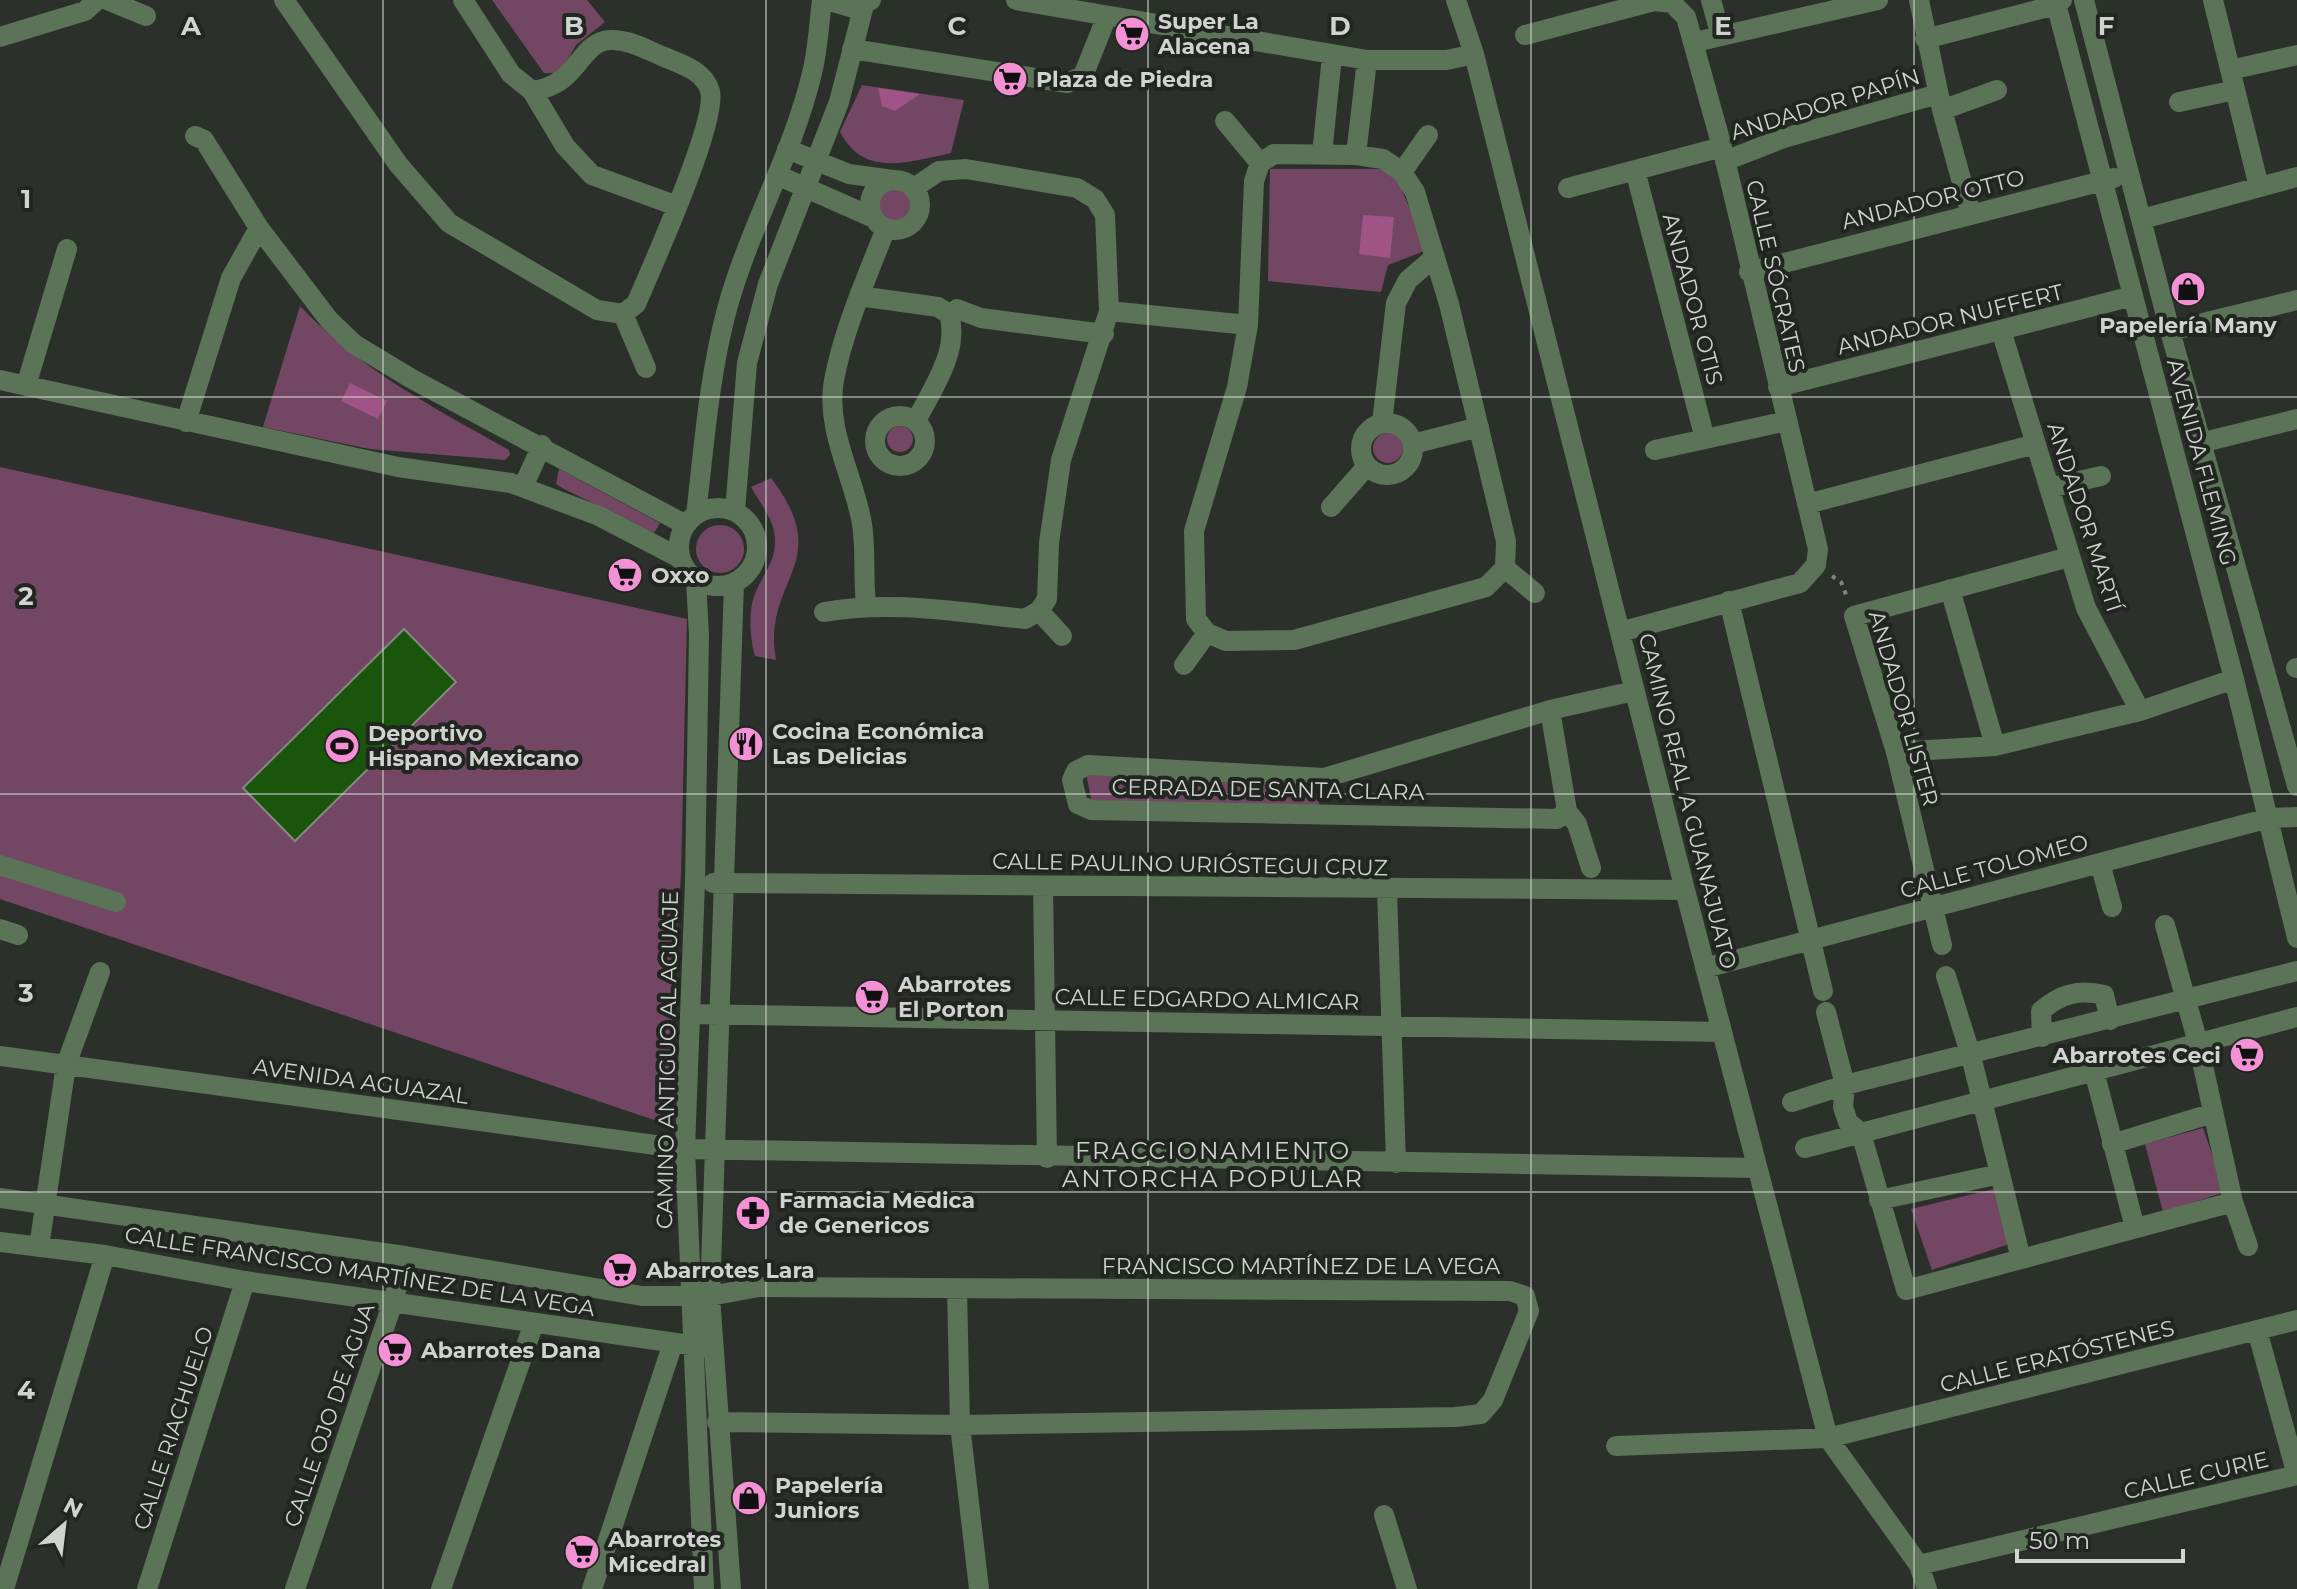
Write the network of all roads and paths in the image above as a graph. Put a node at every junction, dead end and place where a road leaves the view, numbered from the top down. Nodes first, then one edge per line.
1 (97, 0) edge
2 (107, 0) edge
3 (284, 0) edge
4 (463, 0) edge
5 (824, 0) edge
6 (1016, 0) edge
7 (1456, 0) edge
8 (1711, 0) edge
9 (1878, 0) edge
10 (1919, 0) edge
11 (2084, 0) edge
12 (2213, 0) edge
13 (867, 2) edge
14 (2058, 2) edge
15 (1586, 9) edge
16 (146, 16) dead end
17 (1107, 16) junction
18 (1525, 35) dead end
19 (1721, 36) junction
20 (0, 37) edge
21 (1925, 39) junction
22 (1695, 42) junction
23 (852, 49) junction
24 (1474, 54) junction
25 (2297, 55) edge
26 (1332, 56) junction
27 (1367, 60) junction
28 (2233, 80) junction
29 (1997, 90) dead end
30 (532, 91) junction
31 (1940, 102) junction
32 (2179, 102) dead end
33 (1225, 121) dead end
34 (1428, 135) dead end
35 (195, 136) dead end
36 (787, 149) junction
37 (1322, 154) junction
38 (1724, 154) junction
39 (1356, 155) junction
40 (816, 163) junction
41 (1260, 163) junction
42 (1635, 170) junction
43 (1402, 172) junction
44 (2130, 174) junction
45 (777, 175) junction
46 (2297, 177) edge
47 (894, 180) junction
48 (2102, 181) junction
49 (806, 187) junction
50 (2259, 187) junction
51 (914, 188) junction
52 (1568, 188) dead end
53 (677, 206) junction
54 (1971, 215) junction
55 (2142, 219) junction
56 (880, 223) junction
57 (259, 228) junction
58 (67, 249) dead end
59 (1435, 257) junction
60 (1749, 272) junction
61 (859, 296) junction
62 (2133, 296) junction
63 (2297, 300) edge
64 (959, 308) junction
65 (1109, 311) junction
66 (623, 314) junction
67 (1248, 325) junction
68 (2001, 330) junction
69 (2170, 331) junction
70 (1104, 334) junction
71 (646, 368) dead end
72 (0, 380) edge
73 (26, 386) junction
74 (1778, 387) junction
75 (2297, 419) edge
76 (916, 421) dead end
77 (1787, 421) junction
78 (186, 422) junction
79 (1382, 423) junction
80 (1479, 427) junction
81 (1705, 439) junction
82 (2200, 443) junction
83 (1413, 444) junction
84 (2036, 444) junction
85 (542, 445) junction
86 (1655, 450) dead end
87 (1367, 466) junction
88 (2101, 476) dead end
89 (523, 487) junction
90 (2049, 488) junction
91 (1807, 504) junction
92 (1331, 507) dead end
93 (735, 511) junction
94 (691, 520) junction
95 (2069, 557) junction
96 (680, 558) junction
97 (1816, 565) junction
98 (1505, 568) junction
99 (696, 580) junction
100 (734, 583) junction
101 (1950, 589) junction
102 (1535, 593) dead end
103 (1729, 601) junction
104 (866, 604) junction
105 (1039, 611) junction
106 (824, 612) dead end
107 (1854, 616) junction
108 (1620, 632) junction
109 (1207, 633) junction
110 (1062, 636) dead end
111 (1184, 665) dead end
112 (2234, 679) junction
113 (1634, 691) junction
114 (1550, 710) junction
115 (2140, 711) junction
116 (1995, 746) junction
117 (1896, 752) junction
118 (1324, 778) junction
119 (2297, 786) edge
120 (1567, 811) junction
121 (1326, 813) junction
122 (2297, 817) edge
123 (2269, 818) junction
124 (2100, 863) junction
125 (0, 865) edge
126 (1591, 868) dead end
127 (695, 883) junction
128 (726, 883) junction
129 (1043, 886) junction
130 (1387, 890) junction
131 (1685, 890) junction
132 (116, 902) dead end
133 (1933, 907) junction
134 (2112, 907) dead end
135 (2165, 925) dead end
136 (1810, 938) junction
137 (2297, 938) edge
138 (1942, 945) dead end
139 (1705, 968) junction
140 (2297, 971) edge
141 (100, 972) dead end
142 (1946, 976) dead end
143 (1823, 991) dead end
144 (2186, 1000) junction
145 (1826, 1012) dead end
146 (722, 1013) junction
147 (691, 1014) junction
148 (2297, 1017) edge
149 (2110, 1020) junction
150 (1045, 1021) junction
151 (1392, 1026) junction
152 (1722, 1032) junction
153 (2042, 1037) junction
154 (2198, 1043) junction
155 (0, 1056) edge
156 (1971, 1056) junction
157 (66, 1065) junction
158 (2094, 1071) junction
159 (1845, 1085) junction
160 (1982, 1101) junction
161 (1792, 1102) dead end
162 (2213, 1113) junction
163 (1861, 1133) junction
164 (2112, 1144) junction
165 (1805, 1148) dead end
166 (685, 1149) junction
167 (716, 1150) junction
168 (1047, 1158) junction
169 (1396, 1163) junction
170 (1756, 1168) junction
171 (2000, 1174) junction
172 (0, 1198) edge
173 (1879, 1200) junction
174 (2233, 1202) junction
175 (46, 1205) junction
176 (2135, 1228) junction
177 (0, 1242) edge
178 (2248, 1246) dead end
179 (39, 1247) junction
180 (105, 1255) junction
181 (405, 1256) junction
182 (2021, 1259) junction
183 (245, 1281) junction
184 (957, 1289) junction
185 (710, 1296) junction
186 (689, 1297) junction
187 (393, 1302) junction
188 (2297, 1320) edge
189 (534, 1323) junction
190 (2257, 1330) junction
191 (682, 1344) junction
192 (712, 1348) junction
193 (717, 1422) junction
194 (960, 1425) junction
195 (1828, 1438) junction
196 (1616, 1446) dead end
197 (2297, 1475) edge
198 (1384, 1515) dead end
199 (1919, 1565) junction
200 (4, 1589) edge
201 (147, 1589) edge
202 (295, 1589) edge
203 (441, 1589) edge
204 (592, 1589) edge
205 (704, 1589) edge
206 (731, 1589) edge
207 (979, 1589) edge
208 (1407, 1589) edge
209 (1927, 1589) edge

1 - 20 street
2 - 16 street
3 - 66 street
4 - 30 street
5 - 13 street
5 - 36 street
6 - 17 street
7 - 24 street, CAMINO REAL A GUANAJUATO
8 - 19 street
9 - 19 street
10 - 21 street
11 - 44 street, AVENIDA FLEMING
12 - 28 street
13 - 23 street
14 - 21 street
14 - 48 street, AVENIDA FLEMING
15 - 18 street
15 - 22 street, CALLE SÓCRATES
17 - 23 street
17 - 26 street
19 - 22 street
21 - 31 street
22 - 38 street, CALLE SÓCRATES
23 - 40 street
24 - 27 street
24 - 108 street, CAMINO REAL A GUANAJUATO
25 - 28 street
26 - 27 street
26 - 37 street
27 - 39 street
28 - 32 street
28 - 50 street
29 - 31 street, ANDADOR PAPÍN
30 - 53 street
30 - 53 street
31 - 38 street, ANDADOR PAPÍN
31 - 54 street
33 - 41 street
34 - 43 street
35 - 57 street
36 - 40 street
36 - 45 street
37 - 39 street
37 - 41 street
38 - 42 street, ANDADOR PAPÍN
38 - 60 street, CALLE SÓCRATES
39 - 43 street
40 - 47 street
40 - 49 street
41 - 67 street
42 - 52 street, ANDADOR PAPÍN
42 - 81 street, ANDADOR OTIS
43 - 59 street
44 - 48 street, ANDADOR OTTO
44 - 55 street, AVENIDA FLEMING
45 - 49 street
45 - 94 street
46 - 50 street
47 - 51 street
47 - 56 street
48 - 54 street, ANDADOR OTTO
48 - 62 street, AVENIDA FLEMING
49 - 56 street
49 - 93 street
50 - 55 street
51 - 56 street
51 - 65 street
53 - 66 street
54 - 60 street, ANDADOR OTTO
55 - 69 street, AVENIDA FLEMING
56 - 61 street
57 - 78 street
57 - 85 street
58 - 73 street
59 - 79 street
59 - 80 street
60 - 74 street, CALLE SÓCRATES
61 - 64 street
61 - 104 street
62 - 68 street, ANDADOR NUFFERT
62 - 112 street, AVENIDA FLEMING
63 - 69 street
64 - 70 street
64 - 76 street
65 - 67 street
65 - 70 street
66 - 71 street
67 - 109 street
68 - 74 street, ANDADOR NUFFERT
68 - 84 street, ANDADOR MARTÍ
69 - 82 street, AVENIDA FLEMING
70 - 105 street
72 - 73 street
73 - 78 street
74 - 77 street, CALLE SÓCRATES
75 - 82 street
77 - 81 street
77 - 91 street, CALLE SÓCRATES
78 - 89 street
79 - 83 street
79 - 87 street
80 - 83 street
80 - 98 street
81 - 86 street
82 - 119 street, AVENIDA FLEMING
83 - 87 street
84 - 90 street, ANDADOR MARTÍ
84 - 91 street
85 - 89 street
85 - 94 street
87 - 92 street
88 - 90 street
89 - 96 street
90 - 95 street, ANDADOR MARTÍ
91 - 97 street, CALLE SÓCRATES
93 - 94 street
93 - 100 street
94 - 96 street
95 - 101 street
95 - 115 street, ANDADOR MARTÍ
96 - 99 street
97 - 103 street
97 - 107 path, ANDADOR LISTER
98 - 102 street
98 - 109 street
99 - 100 street
99 - 127 street, CAMINO ANTIGUO AL AGUAJE
100 - 128 street
101 - 107 street
101 - 116 street
103 - 108 street
103 - 136 street
104 - 105 street
104 - 106 street
105 - 110 street
107 - 117 street, ANDADOR LISTER
108 - 113 street, CAMINO REAL A GUANAJUATO
109 - 111 street
112 - 115 street
112 - 123 street, AVENIDA FLEMING
113 - 114 street, CERRADA DE SANTA CLARA
113 - 131 street, CAMINO REAL A GUANAJUATO
114 - 118 street, CERRADA DE SANTA CLARA
114 - 120 street
115 - 116 street
116 - 117 street
117 - 133 street, ANDADOR LISTER
118 - 121 street
118 - 121 street, CERRADA DE SANTA CLARA
120 - 121 street, CERRADA DE SANTA CLARA
120 - 126 street
122 - 123 street, CALLE TOLOMEO
123 - 124 street, CALLE TOLOMEO
123 - 137 street, AVENIDA FLEMING
124 - 133 street, CALLE TOLOMEO
124 - 134 street
125 - 132 street
127 - 128 street, CALLE PAULINO URIÓSTEGUI CRUZ
127 - 147 street, CAMINO ANTIGUO AL AGUAJE
128 - 129 street, CALLE PAULINO URIÓSTEGUI CRUZ
128 - 146 street
129 - 130 street, CALLE PAULINO URIÓSTEGUI CRUZ
129 - 150 street
130 - 131 street, CALLE PAULINO URIÓSTEGUI CRUZ
130 - 151 street
131 - 139 street, CAMINO REAL A GUANAJUATO
133 - 136 street, CALLE TOLOMEO
133 - 138 street, ANDADOR LISTER
135 - 144 street
136 - 139 street, CALLE TOLOMEO
136 - 143 street
139 - 152 street, CAMINO REAL A GUANAJUATO
140 - 144 street
141 - 157 street
142 - 156 street
144 - 149 street
144 - 154 street
145 - 159 street
146 - 147 street, CALLE EDGARDO ALMICAR
146 - 150 street, CALLE EDGARDO ALMICAR
146 - 167 street
147 - 166 street, CAMINO ANTIGUO AL AGUAJE
148 - 154 street
149 - 153 street
149 - 153 street
150 - 151 street, CALLE EDGARDO ALMICAR
150 - 168 street
151 - 152 street, CALLE EDGARDO ALMICAR
151 - 169 street
152 - 170 street, CAMINO REAL A GUANAJUATO
153 - 156 street
154 - 158 street
154 - 162 street
155 - 157 street, AVENIDA AGUAZAL
156 - 159 street
156 - 160 street
157 - 166 street, AVENIDA AGUAZAL
157 - 175 street
158 - 160 street
158 - 164 street
159 - 161 street
159 - 163 street
160 - 163 street
160 - 171 street
162 - 164 street
162 - 174 street
163 - 165 street
163 - 173 street
164 - 176 street
166 - 167 street, AVENIDA AGUAZAL
166 - 186 street, CAMINO ANTIGUO AL AGUAJE
167 - 168 street, AVENIDA AGUAZAL
167 - 185 street
168 - 169 street, AVENIDA AGUAZAL
169 - 170 street, AVENIDA AGUAZAL
170 - 195 street, CAMINO REAL A GUANAJUATO
171 - 173 street
171 - 182 street
172 - 175 street, CALLE FRANCISCO MARTÍNEZ DE LA VEGA
173 - 182 street
174 - 176 street
174 - 178 street
175 - 179 street
175 - 181 street, CALLE FRANCISCO MARTÍNEZ DE LA VEGA
176 - 182 street
177 - 179 street, CALLE FRANCISCO MARTÍNEZ DE LA VEGA
179 - 180 street, CALLE FRANCISCO MARTÍNEZ DE LA VEGA
180 - 183 street, CALLE FRANCISCO MARTÍNEZ DE LA VEGA
180 - 200 street
181 - 186 street, CALLE FRANCISCO MARTÍNEZ DE LA VEGA
181 - 187 street, CALLE OJO DE AGUA
183 - 187 street, CALLE FRANCISCO MARTÍNEZ DE LA VEGA
183 - 201 street, CALLE RIACHUELO
184 - 185 street, FRANCISCO MARTÍNEZ DE LA VEGA
184 - 194 street
184 - 194 street, FRANCISCO MARTÍNEZ DE LA VEGA
185 - 186 street, CALLE FRANCISCO MARTÍNEZ DE LA VEGA
185 - 192 street
186 - 191 street, CAMINO ANTIGUO AL AGUAJE
187 - 189 street, CALLE FRANCISCO MARTÍNEZ DE LA VEGA
187 - 202 street, CALLE OJO DE AGUA
188 - 190 street, CALLE ERATÓSTENES
189 - 191 street, CALLE FRANCISCO MARTÍNEZ DE LA VEGA
189 - 203 street
190 - 195 street, CALLE ERATÓSTENES
190 - 197 street
191 - 192 street, CALLE FRANCISCO MARTÍNEZ DE LA VEGA
191 - 204 street
191 - 205 street, CAMINO ANTIGUO AL AGUAJE
192 - 193 street
193 - 194 street, FRANCISCO MARTÍNEZ DE LA VEGA
193 - 206 street
194 - 207 street
195 - 196 street, CALLE ERATÓSTENES
195 - 199 street, CAMINO REAL A GUANAJUATO
197 - 199 street, CALLE CURIE
198 - 208 street
199 - 209 street, CAMINO REAL A GUANAJUATO

